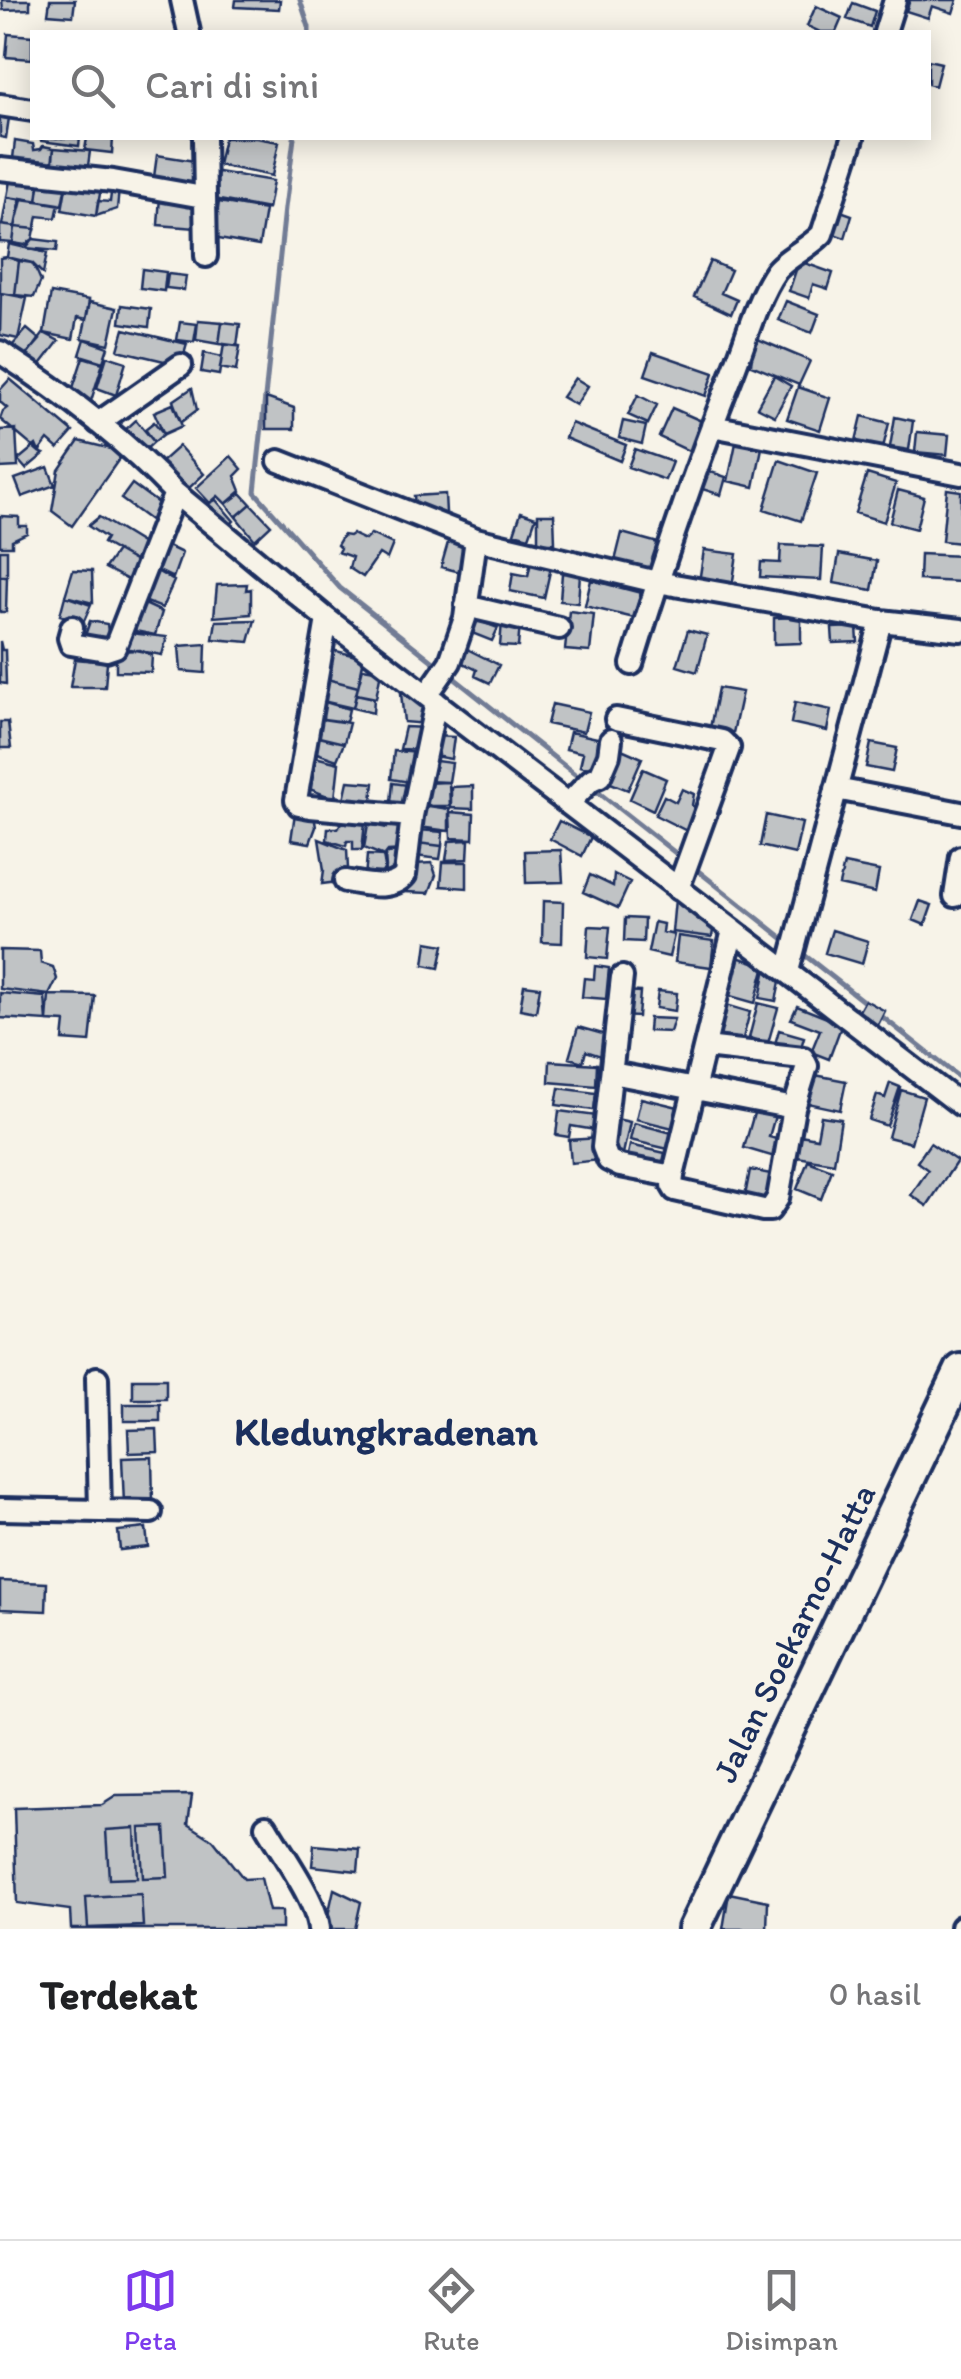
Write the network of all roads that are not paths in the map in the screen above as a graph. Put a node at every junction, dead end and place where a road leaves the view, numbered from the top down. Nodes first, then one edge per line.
1 (182, 0) edge
2 (895, 0) edge
3 (190, 30) edge
4 (886, 30) edge
5 (0, 106) edge
6 (30, 110) edge
7 (204, 140) edge
8 (851, 140) edge
9 (0, 168) edge
10 (203, 196) junction
11 (206, 256) dead end
12 (0, 352) edge
13 (182, 366) dead end
14 (98, 423) junction
15 (712, 426) junction
16 (278, 462) dead end
17 (961, 474) edge
18 (175, 492) junction
19 (476, 539) junction
20 (658, 582) junction
21 (466, 606) junction
22 (326, 619) junction
23 (881, 621) junction
24 (72, 628) dead end
25 (559, 628) dead end
26 (961, 630) edge
27 (632, 664) dead end
28 (438, 684) junction
29 (616, 719) dead end
30 (610, 740) dead end
31 (836, 789) junction
32 (579, 793) junction
33 (961, 814) edge
34 (412, 816) junction
35 (961, 856) edge
36 (345, 882) dead end
37 (678, 889) junction
38 (955, 896) dead end
39 (733, 930) junction
40 (788, 971) junction
41 (622, 977) dead end
42 (706, 1046) junction
43 (612, 1073) junction
44 (696, 1089) junction
45 (961, 1105) edge
46 (794, 1108) junction
47 (674, 1176) junction
48 (961, 1370) edge
49 (96, 1378) dead end
50 (0, 1509) edge
51 (100, 1511) junction
52 (151, 1512) dead end
53 (266, 1826) dead end
54 (318, 1929) edge
55 (694, 1929) edge

1 - 3 street
2 - 4 street
5 - 6 street
7 - 10 street
8 - 15 street
9 - 10 street
10 - 11 street
12 - 14 street
13 - 14 street
14 - 18 street
15 - 17 street
15 - 20 street
16 - 19 street
18 - 22 street
18 - 24 street
19 - 20 street
19 - 21 street
20 - 23 street
20 - 27 street
21 - 25 street
21 - 28 street
22 - 28 street
22 - 34 street
23 - 26 street
23 - 31 street
28 - 32 street
28 - 34 street
29 - 37 street
30 - 32 street
31 - 33 street
31 - 40 street
32 - 37 street
34 - 36 street
35 - 38 street
37 - 39 street
39 - 40 street
39 - 42 street
40 - 45 street
41 - 43 street
42 - 44 street
42 - 46 street
43 - 44 street
43 - 47 street
44 - 46 street
44 - 47 street
46 - 47 street
48 - 55 highway, Jalan Soekarno-Hatta
49 - 51 street
50 - 51 street
51 - 52 street
53 - 54 street

